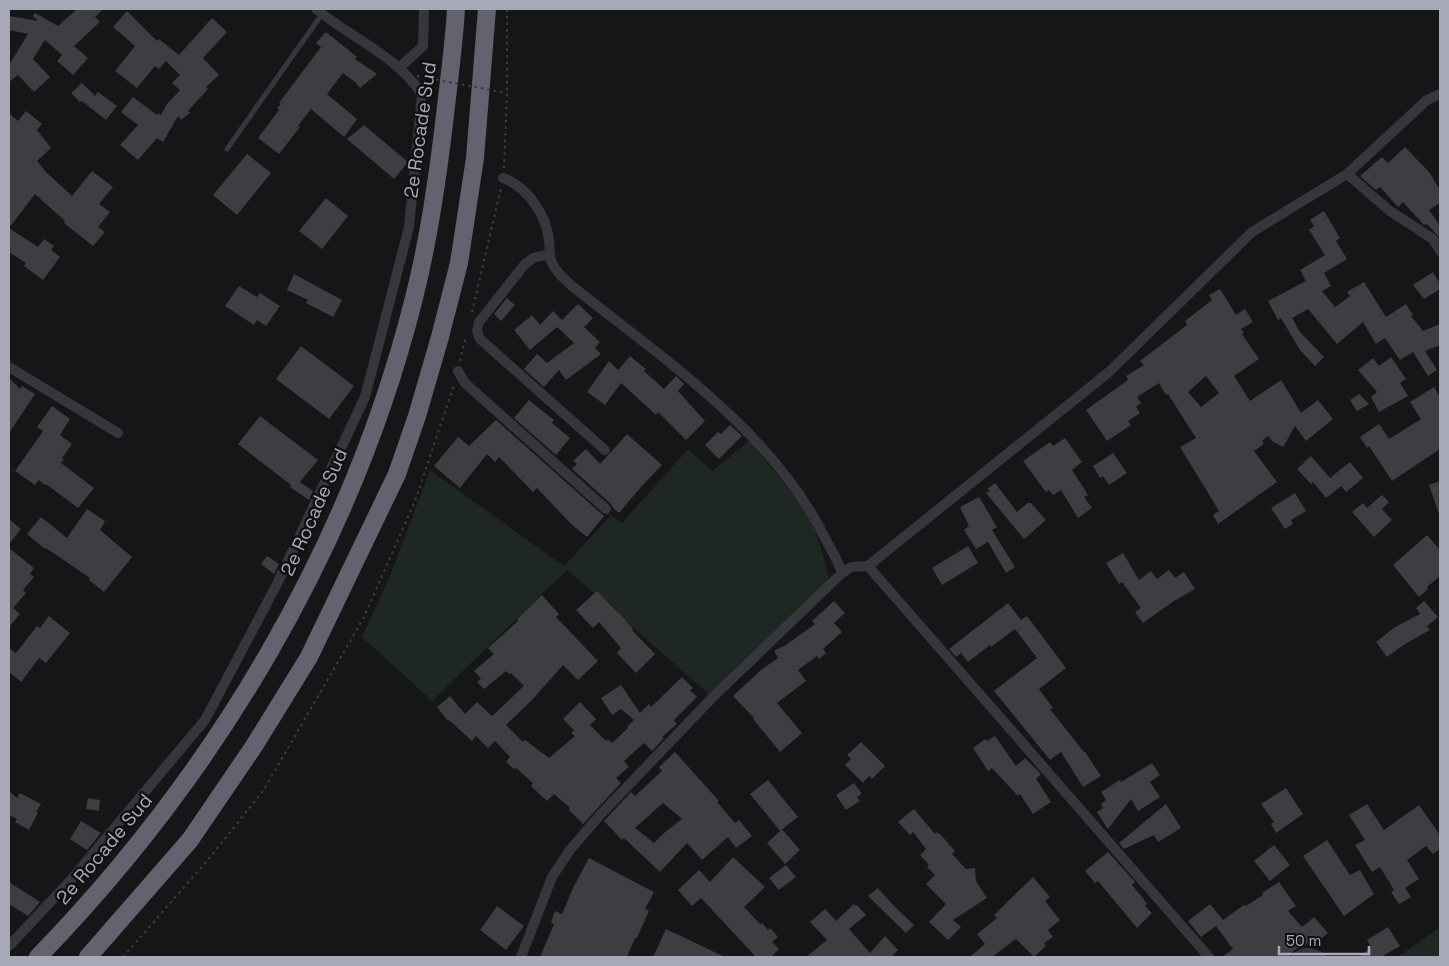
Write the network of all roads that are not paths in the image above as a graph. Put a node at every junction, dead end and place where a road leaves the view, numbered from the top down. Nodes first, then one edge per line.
1 (424, 9) edge
2 (456, 9) edge
3 (487, 9) edge
4 (319, 11) edge
5 (399, 68) junction
6 (1440, 94) edge
7 (227, 149) dead end
8 (1347, 174) junction
9 (503, 178) dead end
10 (1440, 251) edge
11 (550, 254) junction
12 (9, 367) edge
13 (458, 371) dead end
14 (118, 433) dead end
15 (605, 450) dead end
16 (606, 509) dead end
17 (868, 566) junction
18 (842, 573) junction
19 (9, 946) edge
20 (38, 957) edge
21 (88, 957) edge
22 (521, 957) edge
23 (1209, 957) edge
24 (1297, 957) edge
25 (1320, 957) edge

1 - 5 street
2 - 20 highway, 2e Rocade Sud
3 - 21 highway
4 - 5 street
4 - 7 lane
5 - 19 street
6 - 8 street
8 - 10 street
8 - 17 street
9 - 11 street
11 - 15 street
11 - 18 street
12 - 14 street
13 - 16 street
17 - 18 street
17 - 23 street
18 - 22 street
24 - 25 street

